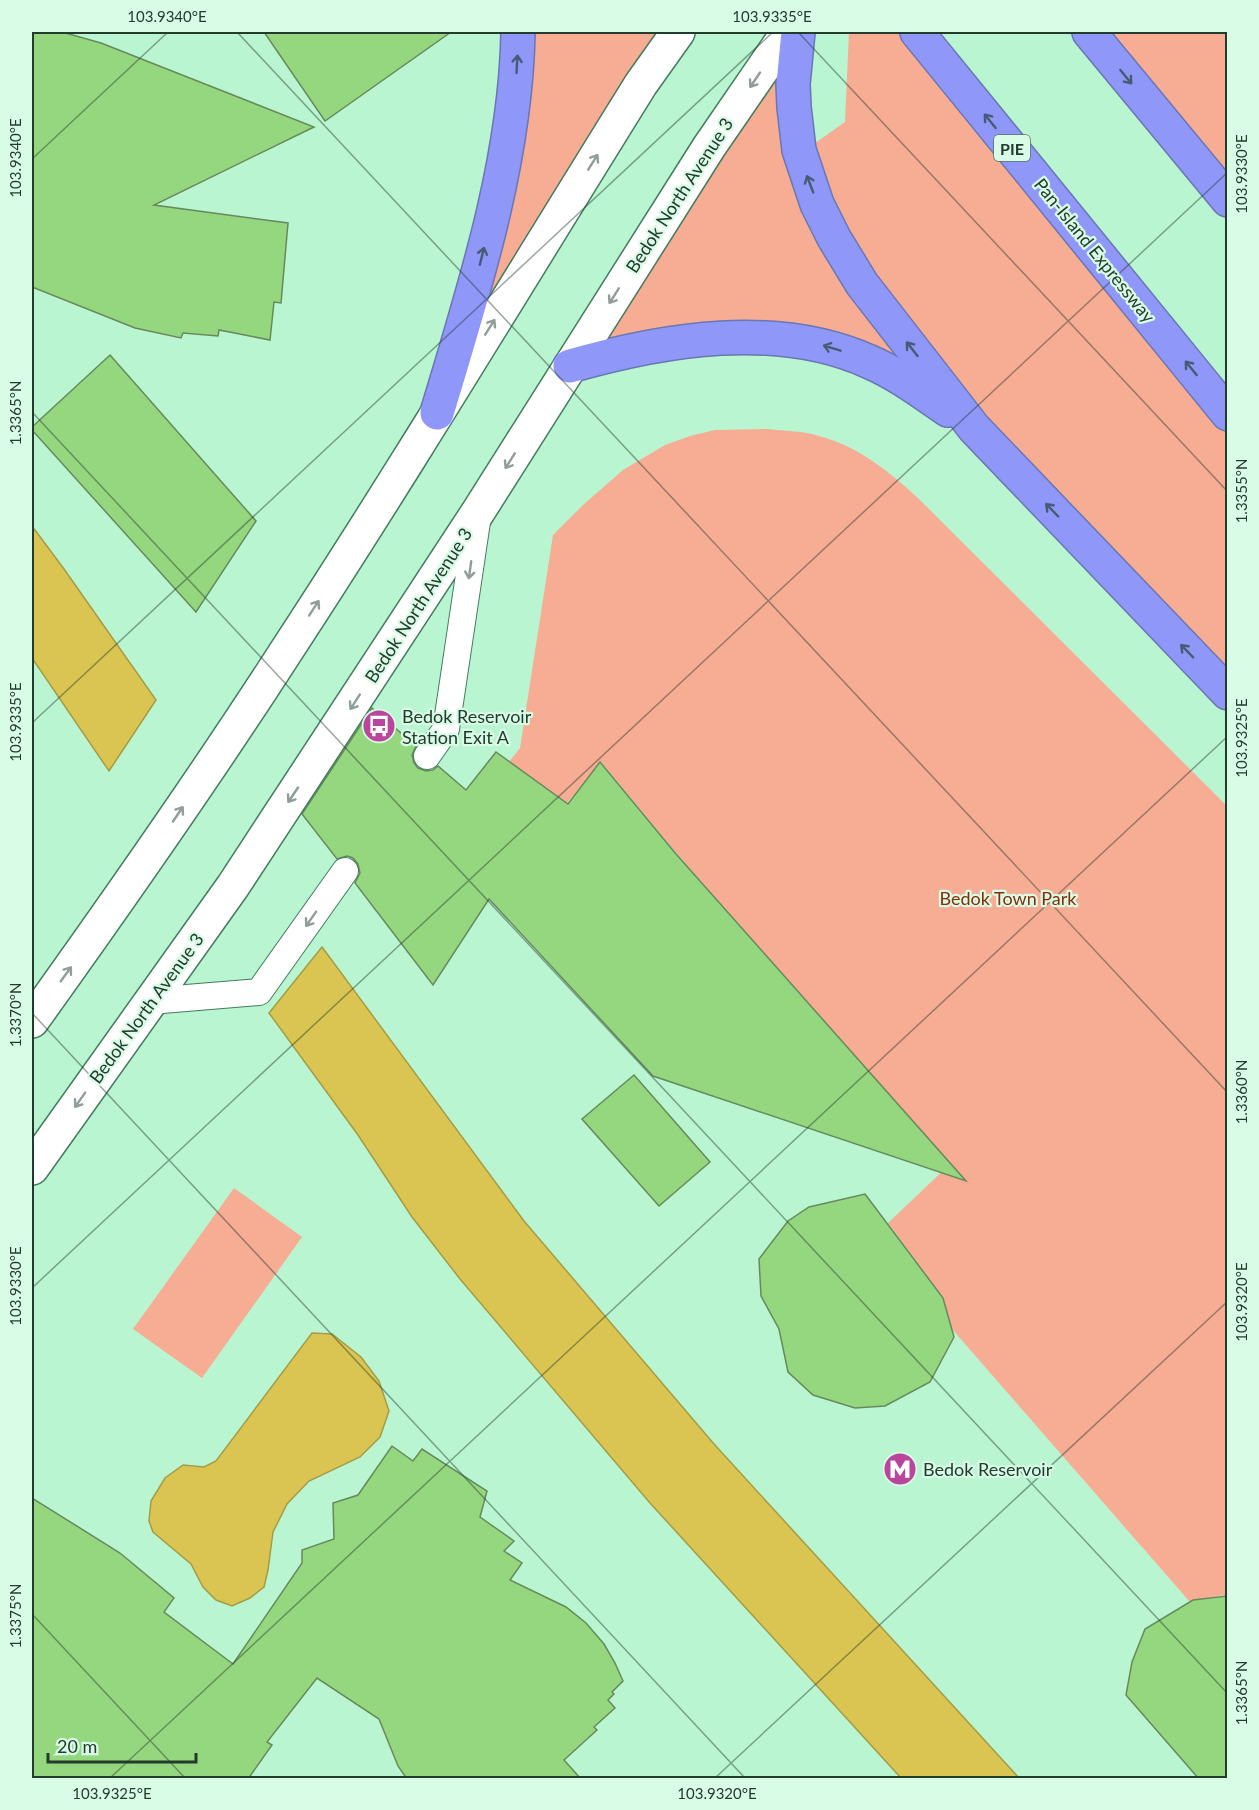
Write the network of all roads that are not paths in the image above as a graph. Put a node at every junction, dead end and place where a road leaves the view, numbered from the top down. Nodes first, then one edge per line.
1 (518, 32) edge
2 (678, 32) edge
3 (788, 32) edge
4 (798, 32) edge
5 (917, 32) edge
6 (1089, 32) edge
7 (1227, 200) edge
8 (570, 366) junction
9 (437, 413) junction
10 (1227, 414) edge
11 (974, 428) junction
12 (478, 512) junction
13 (1227, 693) edge
14 (427, 756) dead end
15 (345, 871) dead end
16 (150, 1001) junction
17 (32, 1021) edge
18 (32, 1168) edge

9 -> 1 highway
9 -> 2 main road
3 -> 8 main road, Bedok North Avenue 3
11 -> 4 highway
10 -> 5 highway, Pan-Island Expressway / PIE
6 -> 7 highway
11 -> 8 highway
8 -> 12 main road, Bedok North Avenue 3
17 -> 9 main road
13 -> 11 highway
12 -> 14 lane
12 -> 16 main road, Bedok North Avenue 3
15 -> 16 lane
16 -> 18 main road, Bedok North Avenue 3

